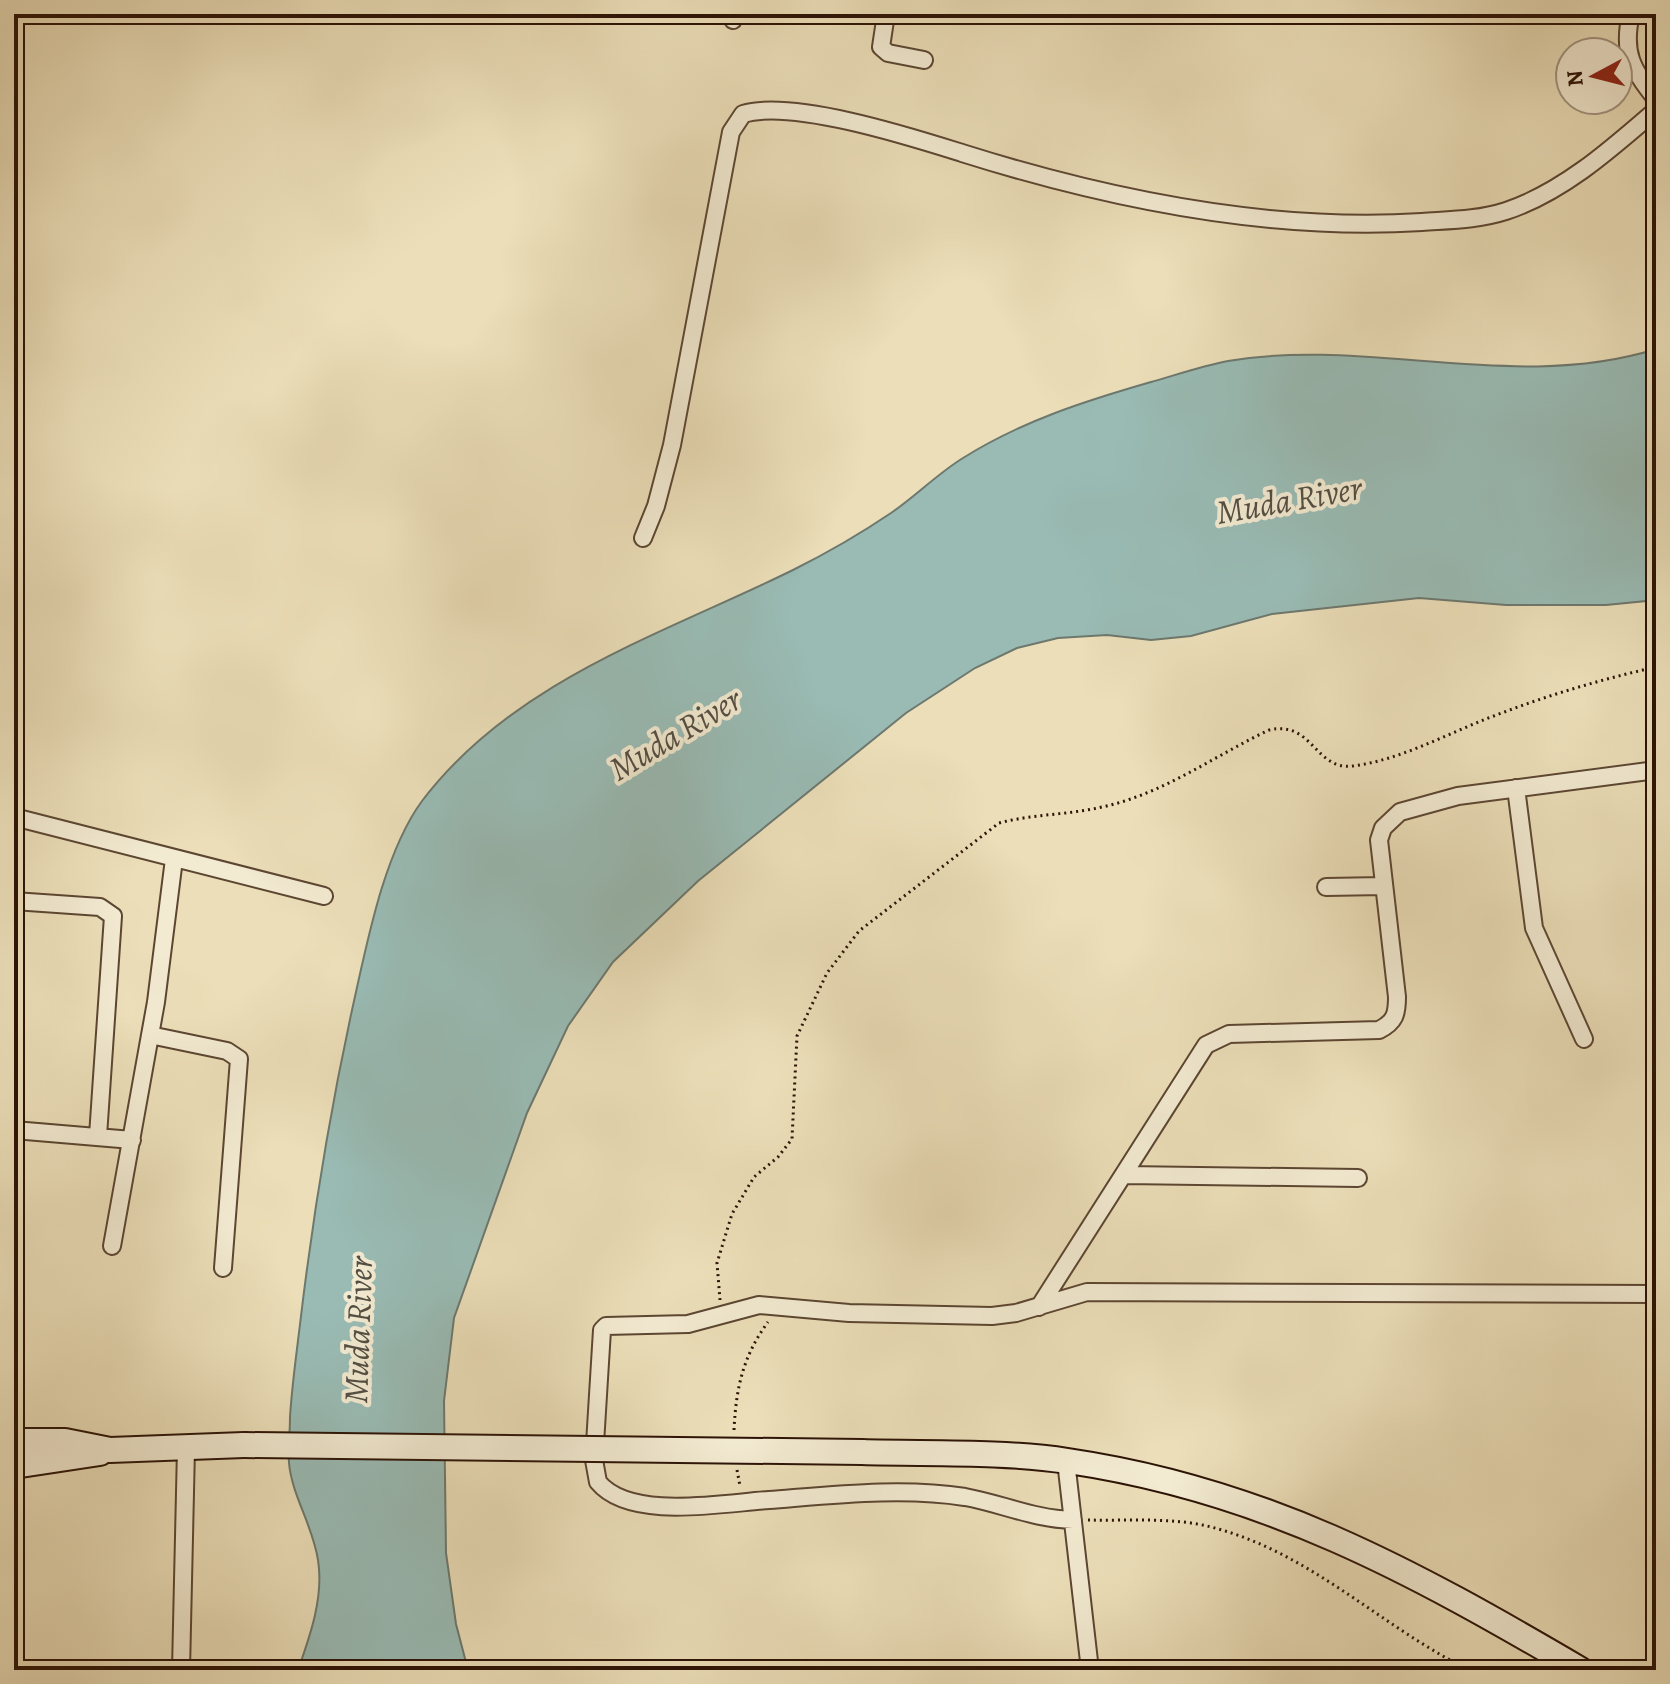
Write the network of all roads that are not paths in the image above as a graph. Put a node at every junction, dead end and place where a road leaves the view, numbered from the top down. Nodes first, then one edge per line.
1 (886, 14) edge
2 (1631, 14) edge
3 (924, 60) dead end
4 (1656, 99) edge
5 (1656, 110) edge
6 (643, 538) dead end
7 (1656, 770) edge
8 (1516, 788) junction
9 (14, 817) edge
10 (174, 859) junction
11 (1383, 886) junction
12 (1326, 887) dead end
13 (324, 896) dead end
14 (14, 901) edge
15 (150, 1035) junction
16 (1584, 1039) dead end
17 (14, 1130) edge
18 (98, 1136) junction
19 (132, 1140) junction
20 (1125, 1175) junction
21 (1358, 1178) dead end
22 (112, 1246) dead end
23 (223, 1268) dead end
24 (1656, 1294) edge
25 (1039, 1307) junction
26 (14, 1441) edge
27 (186, 1448) junction
28 (110, 1450) junction
29 (1066, 1461) junction
30 (14, 1466) edge
31 (1073, 1520) junction
32 (181, 1670) edge
33 (1090, 1670) edge
34 (1581, 1670) edge

1 - 3 street
2 - 4 street
5 - 6 street
7 - 8 street
8 - 11 street
8 - 16 street
9 - 10 street
10 - 13 street
10 - 15 street
11 - 12 street
11 - 20 street
14 - 18 street
15 - 19 street
15 - 23 street
17 - 18 street
18 - 19 street
19 - 22 street
20 - 21 street
20 - 25 street
24 - 25 street
25 - 31 street
26 - 28 main road
27 - 28 main road
27 - 29 main road, bridge
27 - 32 street
28 - 30 main road
29 - 31 street
29 - 34 main road
31 - 33 street

